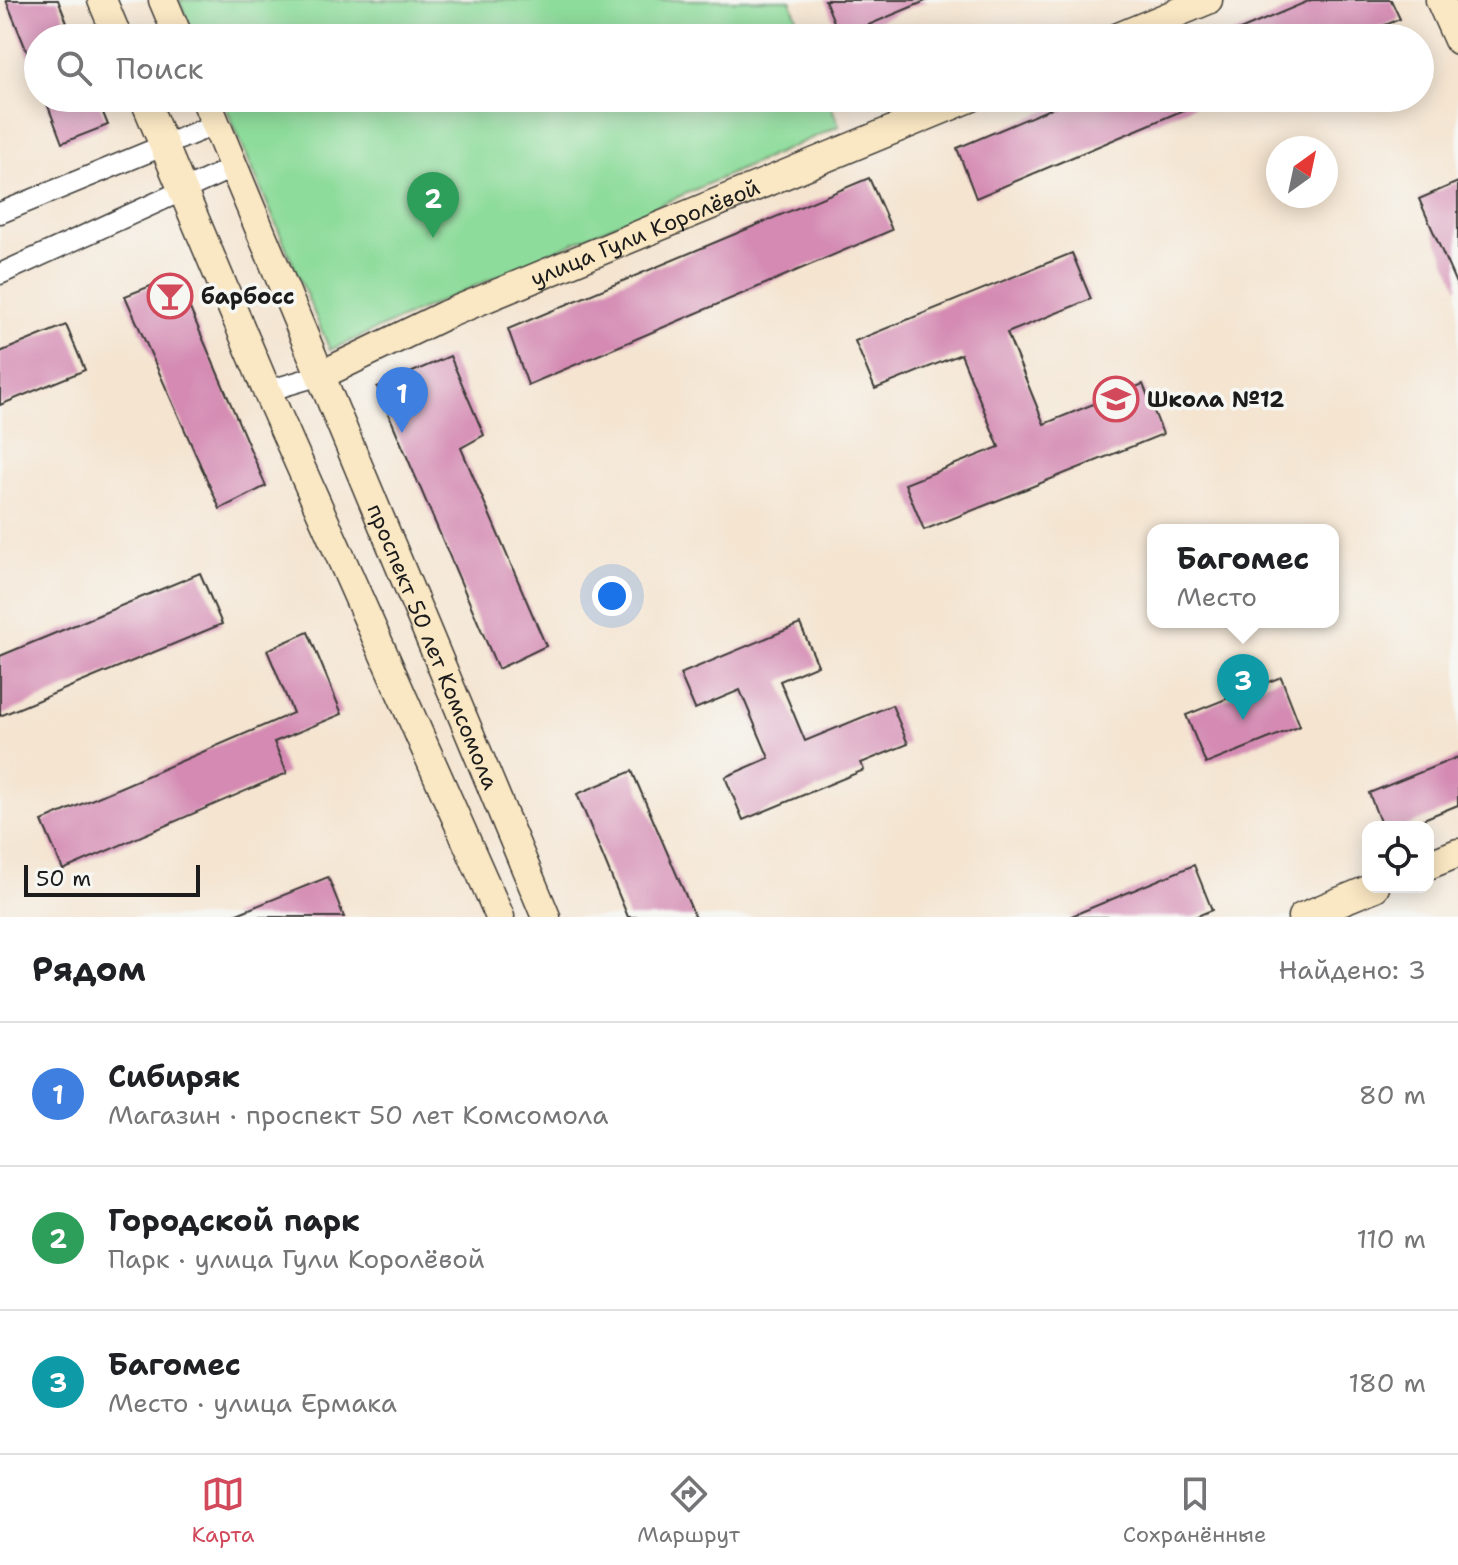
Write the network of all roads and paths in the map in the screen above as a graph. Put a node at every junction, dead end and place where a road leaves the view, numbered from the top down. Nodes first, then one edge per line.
1 (102, 0) edge
2 (163, 0) edge
3 (1208, 0) edge
4 (1440, 0) edge
5 (112, 24) edge
6 (173, 24) edge
7 (1150, 24) edge
8 (1458, 40) edge
9 (150, 112) edge
10 (209, 112) edge
11 (210, 112) edge
12 (936, 112) edge
13 (163, 144) junction
14 (232, 168) junction
15 (185, 191) junction
16 (0, 213) edge
17 (0, 274) edge
18 (321, 375) junction
19 (267, 391) junction
20 (1458, 853) edge
21 (1434, 863) edge
22 (1362, 892) edge
23 (500, 917) edge
24 (546, 917) edge
25 (1302, 917) edge

1 - 5 main road
2 - 6 main road
3 - 7 main road
4 - 8 main road
9 - 13 main road, проспект 50 лет Комсомола
10 - 13 street, проспект 50 лет Комсомола
11 - 14 main road, проспект 50 лет Комсомола
12 - 18 main road, улица Гули Королёвой
13 - 15 main road, проспект 50 лет Комсомола
13 - 16 street
14 - 15 street
14 - 18 main road, проспект 50 лет Комсомола
15 - 17 street
15 - 19 main road, проспект 50 лет Комсомола
18 - 19 street
18 - 24 main road, проспект 50 лет Комсомола
19 - 23 main road, проспект 50 лет Комсомола
20 - 21 main road
22 - 25 main road

